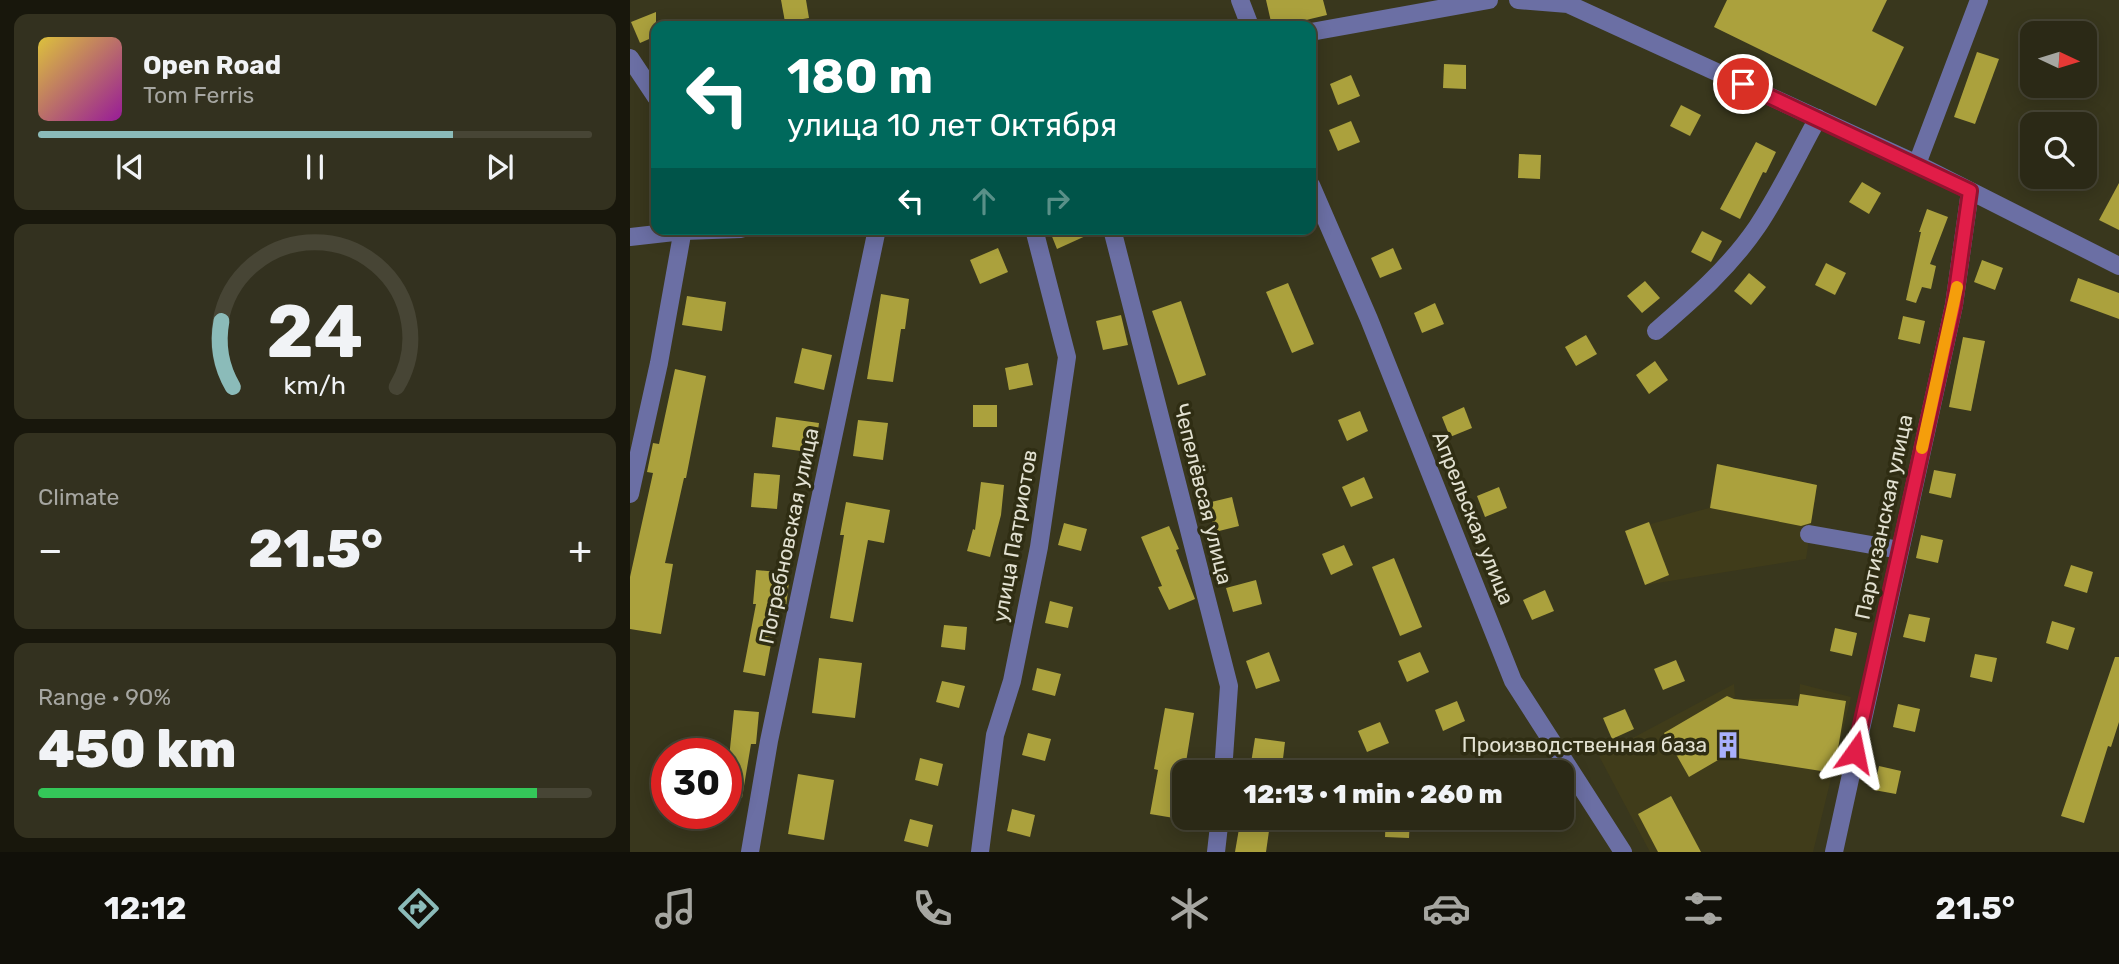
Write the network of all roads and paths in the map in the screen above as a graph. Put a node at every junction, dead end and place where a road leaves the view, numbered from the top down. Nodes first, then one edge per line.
1 (1240, 0) edge
2 (1489, 0) edge
3 (1518, 0) edge
4 (1979, 0) edge
5 (1248, 21) edge
6 (1316, 31) edge
7 (630, 58) edge
8 (651, 90) edge
9 (1818, 118) junction
10 (1917, 164) junction
11 (1970, 191) junction
12 (1316, 197) edge
13 (651, 234) edge
14 (682, 235) edge
15 (876, 235) edge
16 (1036, 235) edge
17 (1114, 235) edge
18 (630, 237) edge
19 (2119, 267) edge
20 (1656, 331) dead end
21 (630, 494) edge
22 (1809, 534) dead end
23 (1900, 550) junction
24 (1224, 760) edge
25 (1219, 830) edge
26 (750, 852) edge
27 (980, 852) edge
28 (1216, 852) edge
29 (1623, 852) edge
30 (1833, 852) edge

1 - 5 street
2 - 6 street
3 - 9 street
4 - 10 street
7 - 8 street
9 - 10 street
9 - 20 street
10 - 11 street
11 - 19 street
11 - 23 street, Партизанская улица
12 - 29 street, Апрельская улица
13 - 18 street
14 - 21 street
15 - 26 street, Погребновская улица
16 - 27 street, улица Патриотов
17 - 24 street, Чепелёвсая улица
22 - 23 street
23 - 30 street, Партизанская улица
25 - 28 street

